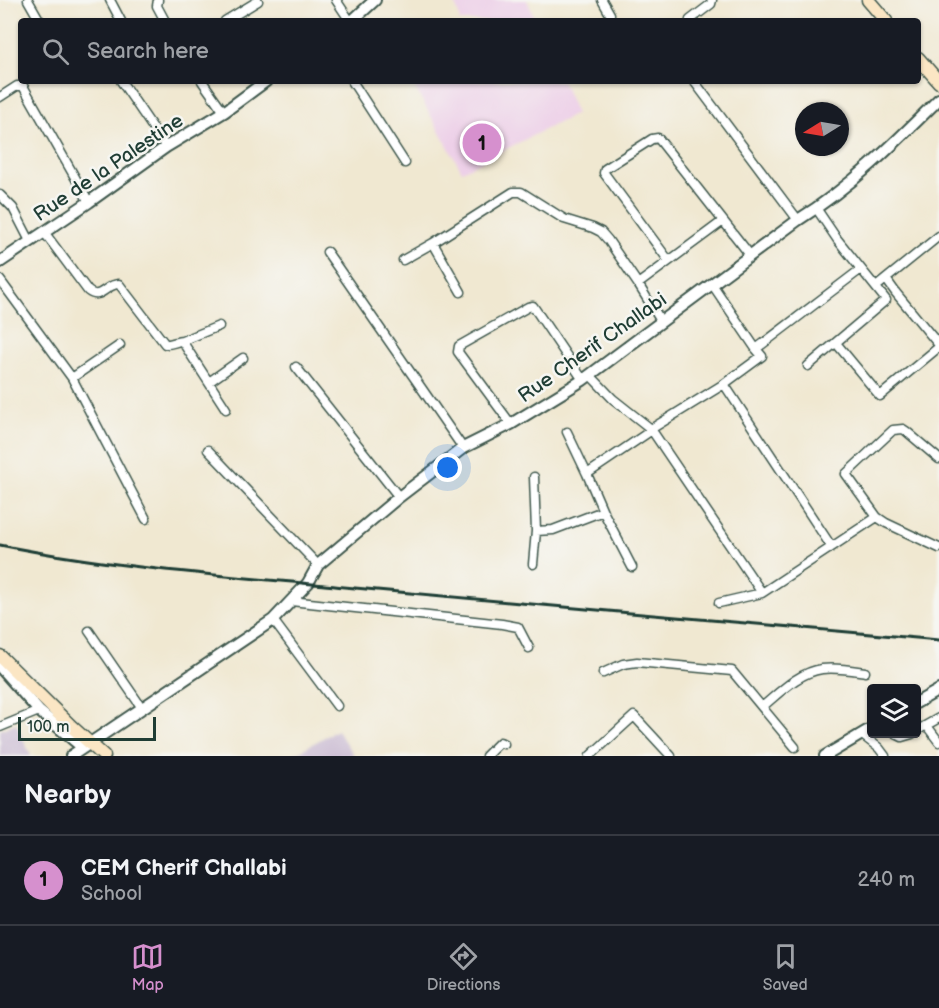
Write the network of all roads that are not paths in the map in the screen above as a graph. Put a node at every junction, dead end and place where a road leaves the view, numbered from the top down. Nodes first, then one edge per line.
1 (28, 0) edge
2 (110, 0) edge
3 (158, 0) edge
4 (336, 0) edge
5 (375, 0) edge
6 (602, 0) edge
7 (712, 0) edge
8 (868, 0) edge
9 (258, 1) edge
10 (610, 14) dead end
11 (37, 18) edge
12 (119, 18) edge
13 (163, 18) edge
14 (230, 18) edge
15 (349, 18) edge
16 (354, 18) edge
17 (693, 18) edge
18 (883, 18) edge
19 (921, 61) edge
20 (939, 82) edge
21 (123, 84) edge
22 (204, 84) edge
23 (263, 84) edge
24 (354, 84) edge
25 (696, 84) edge
26 (0, 97) edge
27 (939, 99) edge
28 (224, 111) junction
29 (166, 147) junction
30 (405, 163) dead end
31 (0, 195) edge
32 (89, 202) junction
33 (816, 208) junction
34 (798, 220) junction
35 (723, 221) junction
36 (44, 232) junction
37 (939, 237) edge
38 (30, 241) junction
39 (433, 243) junction
40 (327, 252) dead end
41 (750, 255) junction
42 (403, 260) dead end
43 (669, 261) junction
44 (0, 262) edge
45 (861, 269) junction
46 (886, 279) junction
47 (0, 280) edge
48 (638, 284) junction
49 (712, 284) junction
50 (876, 287) junction
51 (461, 292) dead end
52 (661, 321) junction
53 (219, 326) dead end
54 (182, 341) junction
55 (836, 342) junction
56 (120, 345) dead end
57 (939, 346) edge
58 (756, 349) junction
59 (243, 358) dead end
60 (808, 366) dead end
61 (296, 367) dead end
62 (587, 377) junction
63 (72, 378) junction
64 (208, 382) junction
65 (724, 384) junction
66 (226, 409) dead end
67 (511, 424) junction
68 (651, 429) junction
69 (567, 432) dead end
70 (463, 448) junction
71 (208, 450) dead end
72 (939, 459) edge
73 (587, 474) junction
74 (534, 477) dead end
75 (399, 497) junction
76 (603, 511) junction
77 (877, 517) junction
78 (146, 519) dead end
79 (536, 531) junction
80 (831, 546) junction
81 (939, 549) edge
82 (533, 564) dead end
83 (318, 565) junction
84 (632, 567) dead end
85 (762, 593) junction
86 (291, 601) junction
87 (719, 603) dead end
88 (273, 620) junction
89 (88, 631) dead end
90 (529, 648) dead end
91 (0, 656) edge
92 (0, 668) edge
93 (865, 672) dead end
94 (603, 673) dead end
95 (939, 690) edge
96 (921, 700) edge
97 (337, 706) dead end
98 (762, 707) junction
99 (142, 708) junction
100 (39, 711) junction
101 (939, 718) edge
102 (927, 726) junction
103 (0, 727) edge
104 (921, 729) edge
105 (867, 731) edge
106 (861, 735) junction
107 (939, 742) edge
108 (504, 744) dead end
109 (86, 746) junction
110 (795, 747) dead end
111 (71, 756) edge
112 (105, 756) edge
113 (486, 756) edge
114 (590, 756) edge
115 (671, 756) edge
116 (825, 756) edge
117 (885, 756) edge

1 - 11 street
2 - 12 street
3 - 13 street
4 - 15 street
5 - 16 street
6 - 10 street
7 - 17 street
8 - 18 main road
9 - 14 street
19 - 20 main road
21 - 29 street
22 - 28 street
23 - 28 street, Rue de la Palestine
24 - 30 street
25 - 34 street
26 - 32 street
27 - 33 street, Rue Cherif Challabi
28 - 29 street, Rue de la Palestine
29 - 32 street, Rue de la Palestine
31 - 38 street
32 - 36 street, Rue de la Palestine
33 - 34 street, Rue Cherif Challabi
33 - 45 street
34 - 41 street, Rue Cherif Challabi
35 - 41 street
35 - 43 street
35 - 43 street
36 - 38 street, Rue de la Palestine
36 - 54 street
37 - 46 street
38 - 44 street, Rue de la Palestine
39 - 42 street
39 - 48 street
39 - 51 street
40 - 70 street
41 - 49 street, Rue Cherif Challabi
43 - 48 street
45 - 50 street
45 - 58 street
46 - 50 street
46 - 57 street
47 - 63 street
48 - 52 street
49 - 52 street, Rue Cherif Challabi
49 - 58 street
50 - 55 street
52 - 62 street, Rue Cherif Challabi
53 - 54 street
54 - 64 street
55 - 57 street
55 - 60 street
56 - 63 street
58 - 65 street
59 - 64 street
61 - 75 street
62 - 67 street, Rue Cherif Challabi
62 - 67 street
62 - 68 street
63 - 78 street
64 - 66 street
65 - 68 street
65 - 80 street
67 - 70 street, Rue Cherif Challabi
68 - 73 street
68 - 85 street
69 - 73 street
70 - 75 street, Rue Cherif Challabi
71 - 83 street
72 - 77 street
73 - 76 street
74 - 79 street
75 - 83 street, Rue Cherif Challabi
76 - 79 street
76 - 84 street
77 - 80 street
77 - 81 street
79 - 82 street
80 - 85 street
83 - 86 street, Rue Cherif Challabi
85 - 87 street
86 - 88 street, Rue Cherif Challabi
86 - 90 street
88 - 97 street
88 - 99 street, Rue Cherif Challabi
89 - 99 street
91 - 109 main road
92 - 100 street
93 - 98 street
94 - 98 street
95 - 96 street
98 - 110 street
99 - 109 street, Rue Cherif Challabi
100 - 103 street
100 - 109 street
101 - 102 street
102 - 104 street
102 - 107 street
105 - 106 street
106 - 116 street
106 - 117 street
108 - 113 street
109 - 111 street, Rue Cherif Challabi
109 - 112 main road
114 - 115 street

